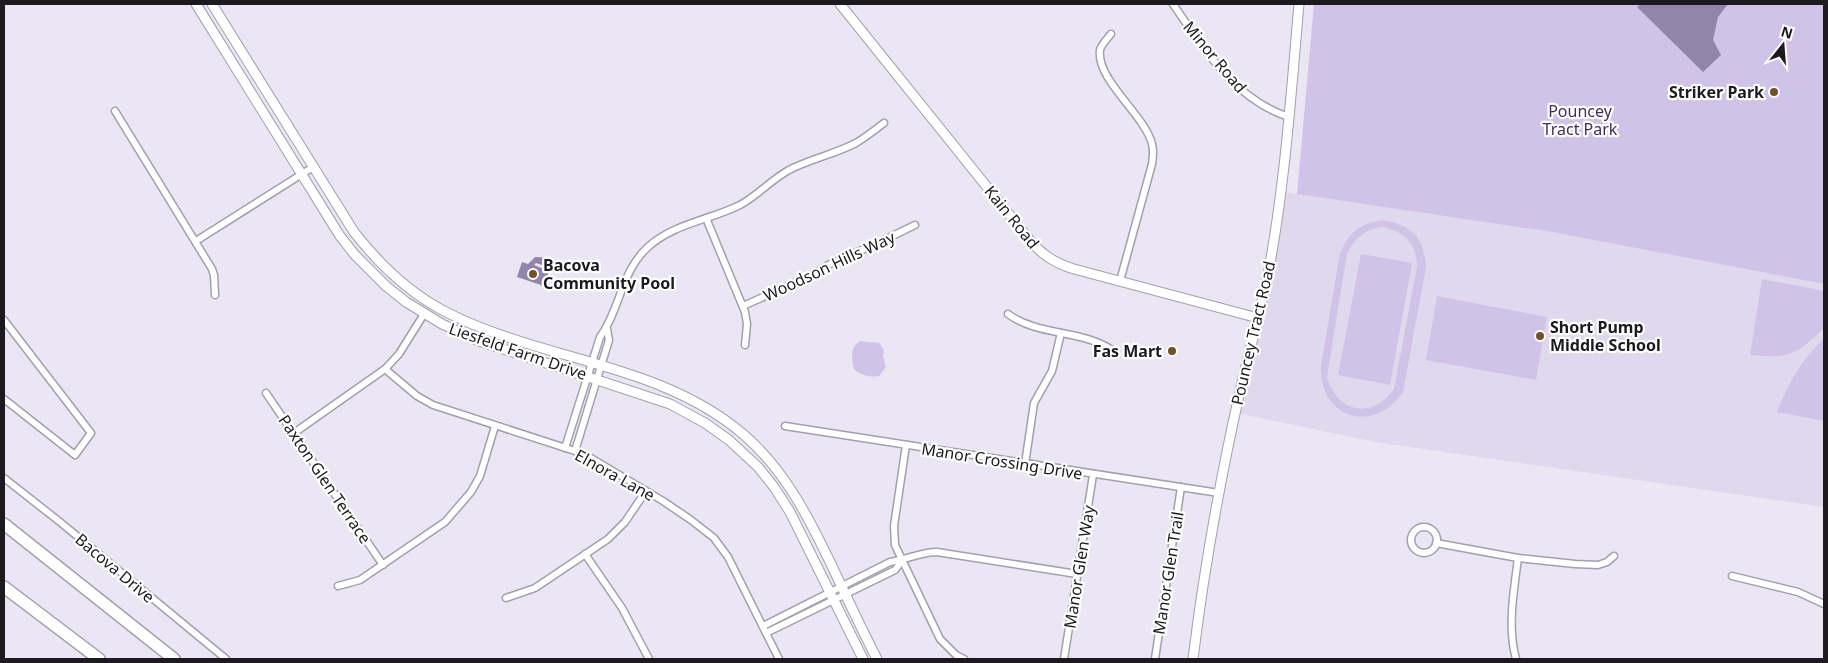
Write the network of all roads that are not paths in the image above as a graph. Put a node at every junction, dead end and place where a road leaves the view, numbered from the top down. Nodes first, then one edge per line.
1 (196, 4) edge
2 (212, 4) edge
3 (840, 4) edge
4 (1173, 4) edge
5 (1299, 4) edge
6 (1111, 34) dead end
7 (115, 112) dead end
8 (1289, 117) junction
9 (884, 123) dead end
10 (313, 167) junction
11 (302, 174) junction
12 (706, 218) junction
13 (915, 225) dead end
14 (196, 241) junction
15 (1120, 281) junction
16 (215, 295) dead end
17 (743, 306) junction
18 (424, 314) junction
19 (1008, 314) dead end
20 (1258, 318) junction
21 (4, 320) edge
22 (607, 328) junction
23 (1061, 333) junction
24 (745, 345) dead end
25 (1115, 352) dead end
26 (592, 364) junction
27 (602, 366) junction
28 (385, 369) junction
29 (588, 376) junction
30 (597, 379) junction
31 (266, 393) dead end
32 (4, 399) edge
33 (495, 426) junction
34 (785, 426) dead end
35 (294, 433) junction
36 (906, 445) junction
37 (565, 448) junction
38 (575, 451) junction
39 (1025, 464) junction
40 (1093, 475) junction
41 (4, 478) edge
42 (1181, 487) junction
43 (646, 491) junction
44 (1219, 493) junction
45 (4, 524) edge
46 (1436, 543) junction
47 (585, 554) junction
48 (1614, 556) dead end
49 (1518, 558) junction
50 (902, 561) junction
51 (383, 565) junction
52 (1077, 574) junction
53 (1732, 576) dead end
54 (338, 586) dead end
55 (4, 587) edge
56 (844, 591) junction
57 (833, 596) junction
58 (506, 598) dead end
59 (1824, 604) edge
60 (763, 626) junction
61 (766, 633) junction
62 (99, 659) edge
63 (174, 659) edge
64 (226, 659) edge
65 (649, 659) edge
66 (779, 659) edge
67 (863, 659) edge
68 (877, 659) edge
69 (964, 659) edge
70 (1064, 659) edge
71 (1155, 659) edge
72 (1193, 659) edge
73 (1516, 659) edge

1 - 11 street, Liesfeld Farm Drive
2 - 10 street, Liesfeld Farm Drive
3 - 15 street, Kain Road
4 - 8 street, Minor Road
5 - 8 street, Pouncey Tract Road
6 - 15 street
7 - 14 street
8 - 20 street, Pouncey Tract Road
9 - 12 street
10 - 11 street
10 - 26 street, Liesfeld Farm Drive
11 - 14 street
11 - 18 street, Liesfeld Farm Drive
12 - 17 street
12 - 22 street
13 - 17 street, Woodson Hills Way
14 - 16 street
15 - 20 street, Kain Road
17 - 24 street
18 - 28 street
18 - 29 street, Liesfeld Farm Drive
19 - 23 street
20 - 44 street, Pouncey Tract Road
21 - 32 street
22 - 26 street
22 - 27 street
23 - 25 street
23 - 39 street
26 - 27 street, Liesfeld Farm Drive
26 - 29 street
27 - 30 street
27 - 56 street, Liesfeld Farm Drive
28 - 33 street, Elnora Lane
28 - 35 street
29 - 30 street, Liesfeld Farm Drive
29 - 37 street
30 - 38 street
30 - 57 street, Liesfeld Farm Drive
31 - 35 street, Paxton Glen Terrace
33 - 37 street, Elnora Lane
33 - 51 street
34 - 36 street, Manor Crossing Drive
35 - 51 street, Paxton Glen Terrace
36 - 39 street, Manor Crossing Drive
36 - 50 street
37 - 38 street, Elnora Lane
38 - 43 street, Elnora Lane
39 - 40 street, Manor Crossing Drive
40 - 42 street, Manor Crossing Drive
40 - 52 street, Manor Glen Way
41 - 64 street, Bacova Drive
42 - 44 street, Manor Crossing Drive
42 - 71 street, Manor Glen Trail
43 - 47 street
43 - 60 street, Elnora Lane
44 - 72 street, Pouncey Tract Road
45 - 63 highway
46 - 46 street
46 - 49 street
47 - 58 street
47 - 65 street
48 - 49 street
49 - 73 street
50 - 52 street
50 - 56 street
50 - 69 street
51 - 54 street
52 - 70 street, Manor Glen Way
53 - 59 street
55 - 62 highway
56 - 57 street
56 - 68 street, Liesfeld Farm Drive
57 - 60 street
57 - 61 street
57 - 67 street, Liesfeld Farm Drive
60 - 61 street, Elnora Lane
61 - 66 street, Elnora Lane

